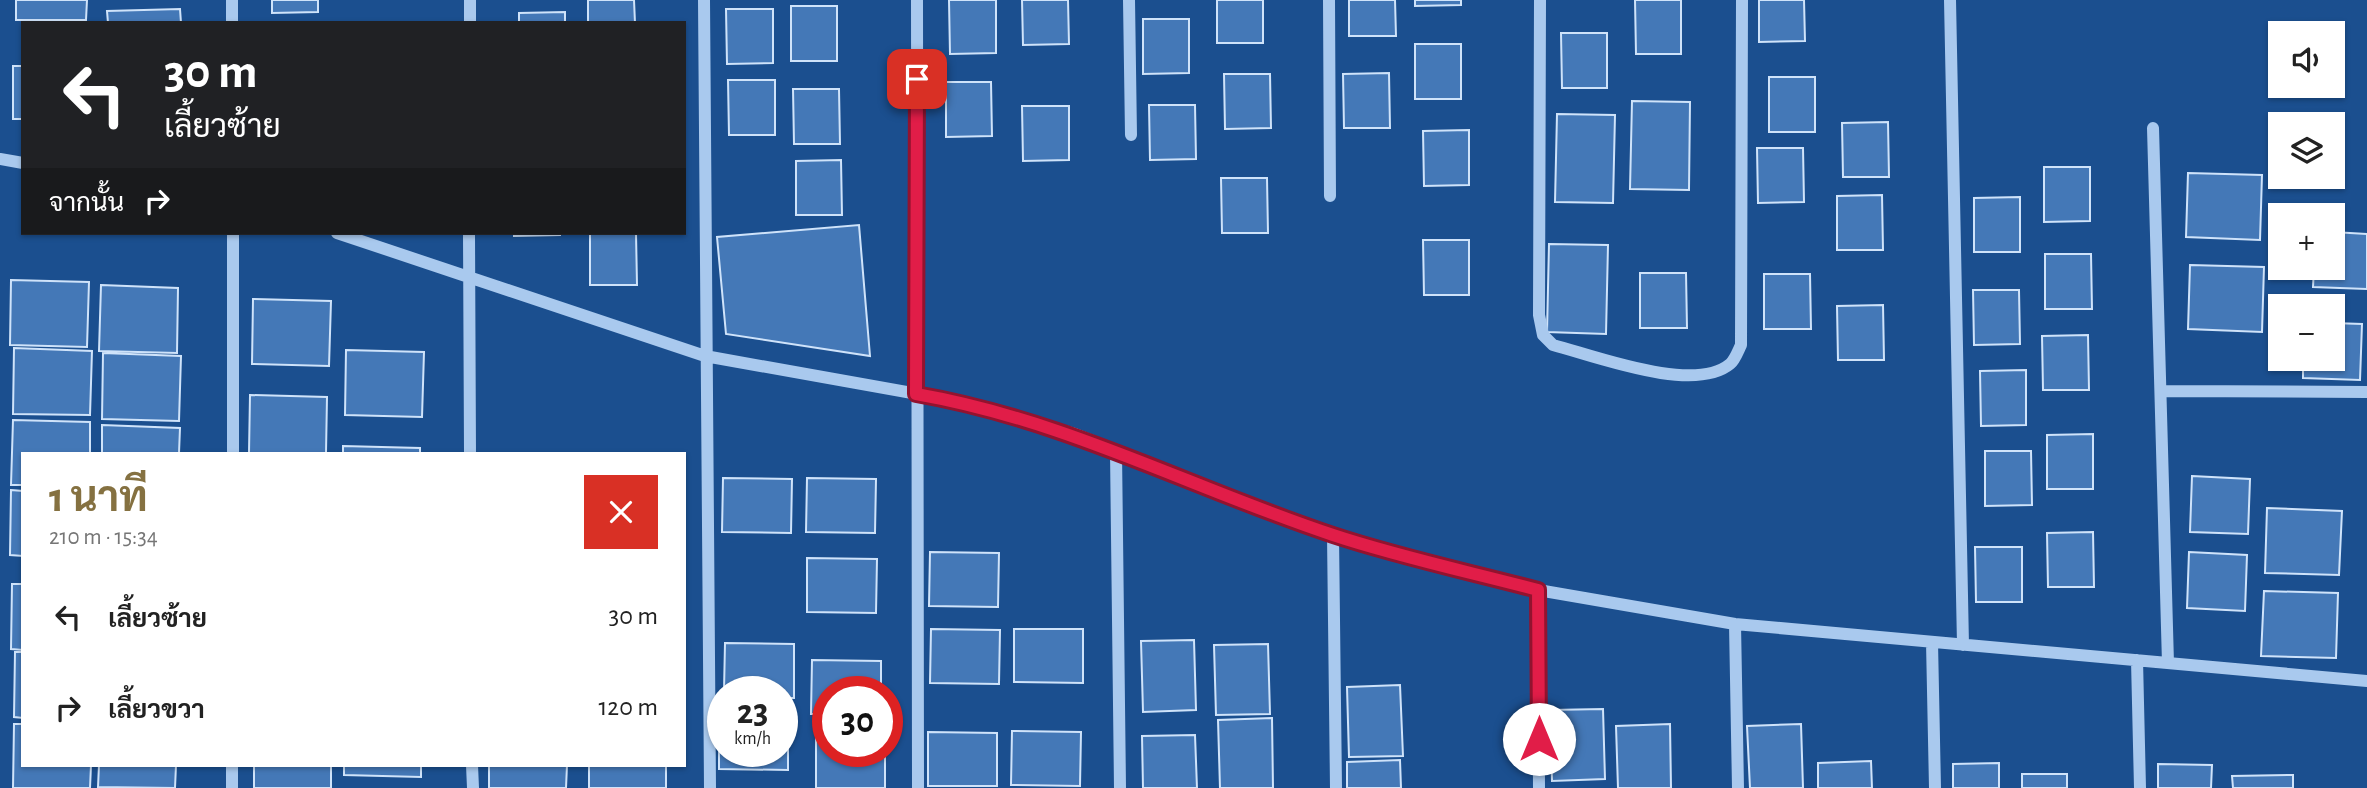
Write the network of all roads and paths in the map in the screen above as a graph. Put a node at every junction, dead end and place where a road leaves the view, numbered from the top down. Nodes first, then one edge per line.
1 (232, 0) edge
2 (470, 0) edge
3 (704, 0) edge
4 (917, 0) edge
5 (1129, 0) edge
6 (1329, 0) edge
7 (1540, 0) edge
8 (1742, 0) edge
9 (1950, 0) edge
10 (232, 21) edge
11 (470, 21) edge
12 (2153, 128) dead end
13 (1131, 135) dead end
14 (0, 159) edge
15 (21, 163) edge
16 (1330, 196) dead end
17 (233, 235) edge
18 (343, 235) edge
19 (469, 235) edge
20 (468, 277) junction
21 (705, 356) junction
22 (2162, 391) junction
23 (2367, 392) edge
24 (916, 394) junction
25 (1116, 451) junction
26 (233, 452) edge
27 (470, 452) edge
28 (1333, 535) junction
29 (1538, 590) junction
30 (1735, 624) junction
31 (1932, 642) junction
32 (1963, 645) junction
33 (2137, 660) junction
34 (2168, 663) junction
35 (2367, 681) edge
36 (232, 767) edge
37 (472, 767) edge
38 (232, 788) edge
39 (473, 788) edge
40 (710, 788) edge
41 (918, 788) edge
42 (1120, 788) edge
43 (1336, 788) edge
44 (1539, 788) edge
45 (1738, 788) edge
46 (1935, 788) edge
47 (2140, 788) edge

1 - 10 street
2 - 11 street
3 - 21 street
4 - 24 street
5 - 13 street
6 - 16 street
7 - 8 street
9 - 32 street
12 - 22 street
14 - 15 street
17 - 26 street
18 - 20 street
19 - 20 street
20 - 21 street
20 - 27 street
21 - 24 street
21 - 40 street
22 - 23 street
22 - 34 street
24 - 25 street
24 - 41 street
25 - 28 street
25 - 42 street
28 - 29 street
28 - 43 street
29 - 30 street
29 - 44 street
30 - 31 street
30 - 45 street
31 - 32 street
31 - 46 street
32 - 33 street
33 - 34 street
33 - 47 street
34 - 35 street
36 - 38 street
37 - 39 street

